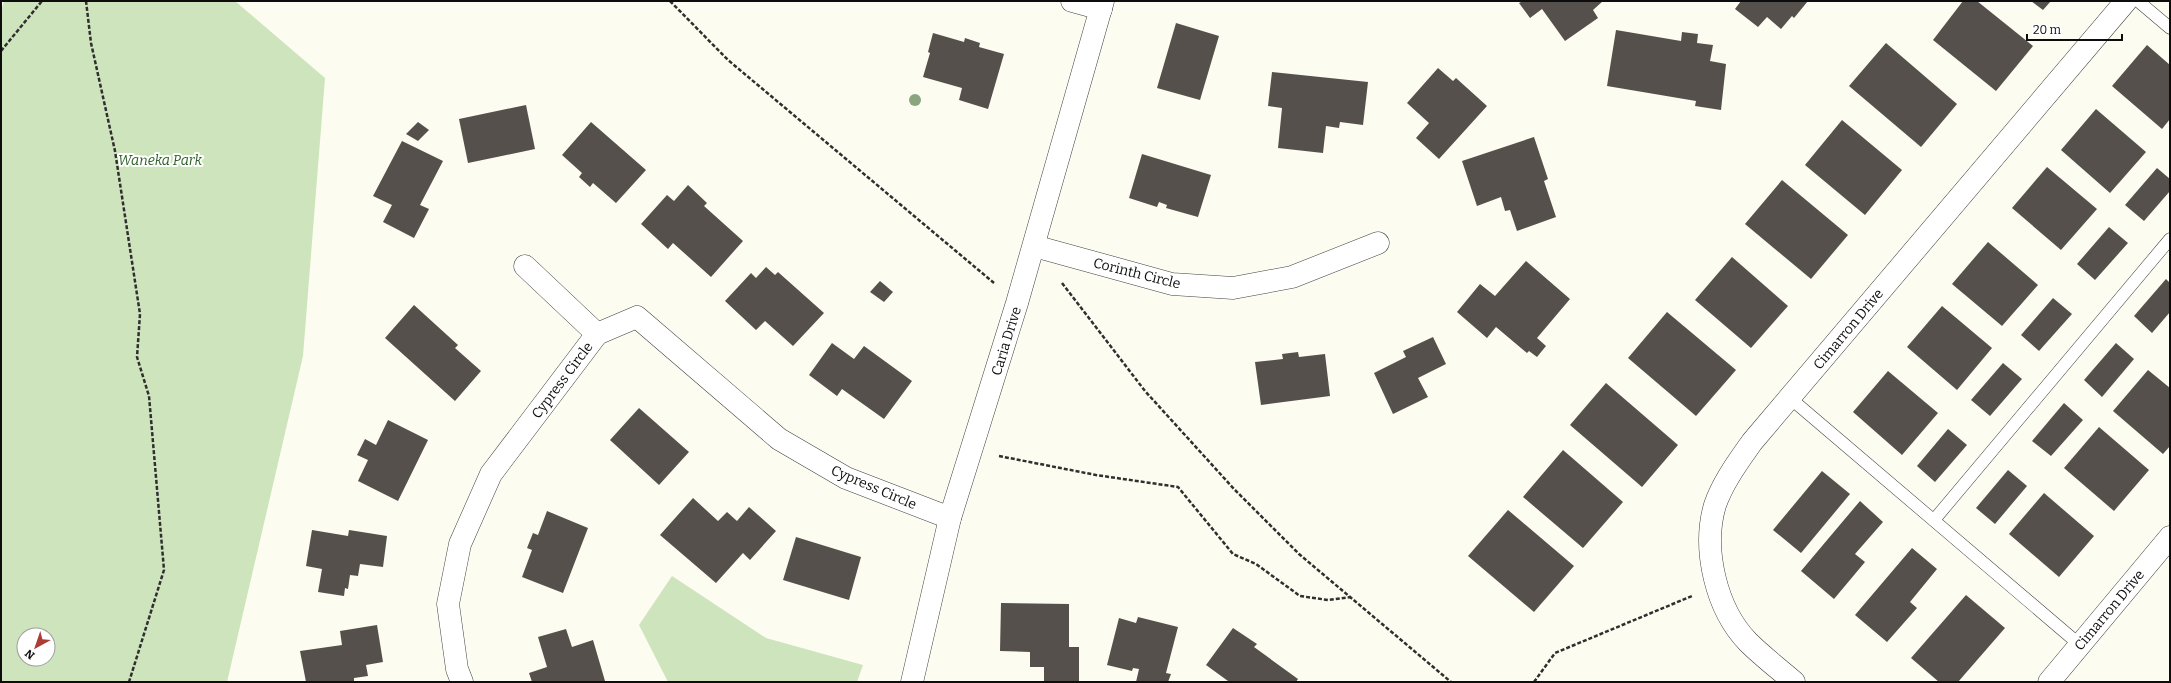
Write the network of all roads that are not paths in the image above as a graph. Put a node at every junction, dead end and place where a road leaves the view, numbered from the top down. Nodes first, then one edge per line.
1 (1072, 1) edge
2 (2126, 1) edge
3 (2138, 1) edge
4 (1102, 5) edge
5 (2170, 28) edge
6 (2170, 239) edge
7 (1378, 244) dead end
8 (1034, 246) junction
9 (525, 266) dead end
10 (597, 334) junction
11 (1790, 398) junction
12 (950, 518) junction
13 (1934, 520) junction
14 (2170, 537) edge
15 (2080, 645) junction
16 (462, 682) edge
17 (912, 682) edge
18 (1794, 682) edge
19 (2049, 682) edge

1 - 4 street
2 - 11 street, Cimarron Drive
3 - 5 lane
4 - 8 street, Caria Drive
6 - 13 lane
7 - 8 street, Corinth Circle
8 - 12 street, Caria Drive
9 - 10 street
10 - 12 street, Cypress Circle
10 - 16 street, Cypress Circle
11 - 13 lane
11 - 18 street, Cimarron Drive
12 - 17 street, Caria Drive
13 - 15 lane
14 - 15 street, Cimarron Drive
15 - 19 street, Cimarron Drive

